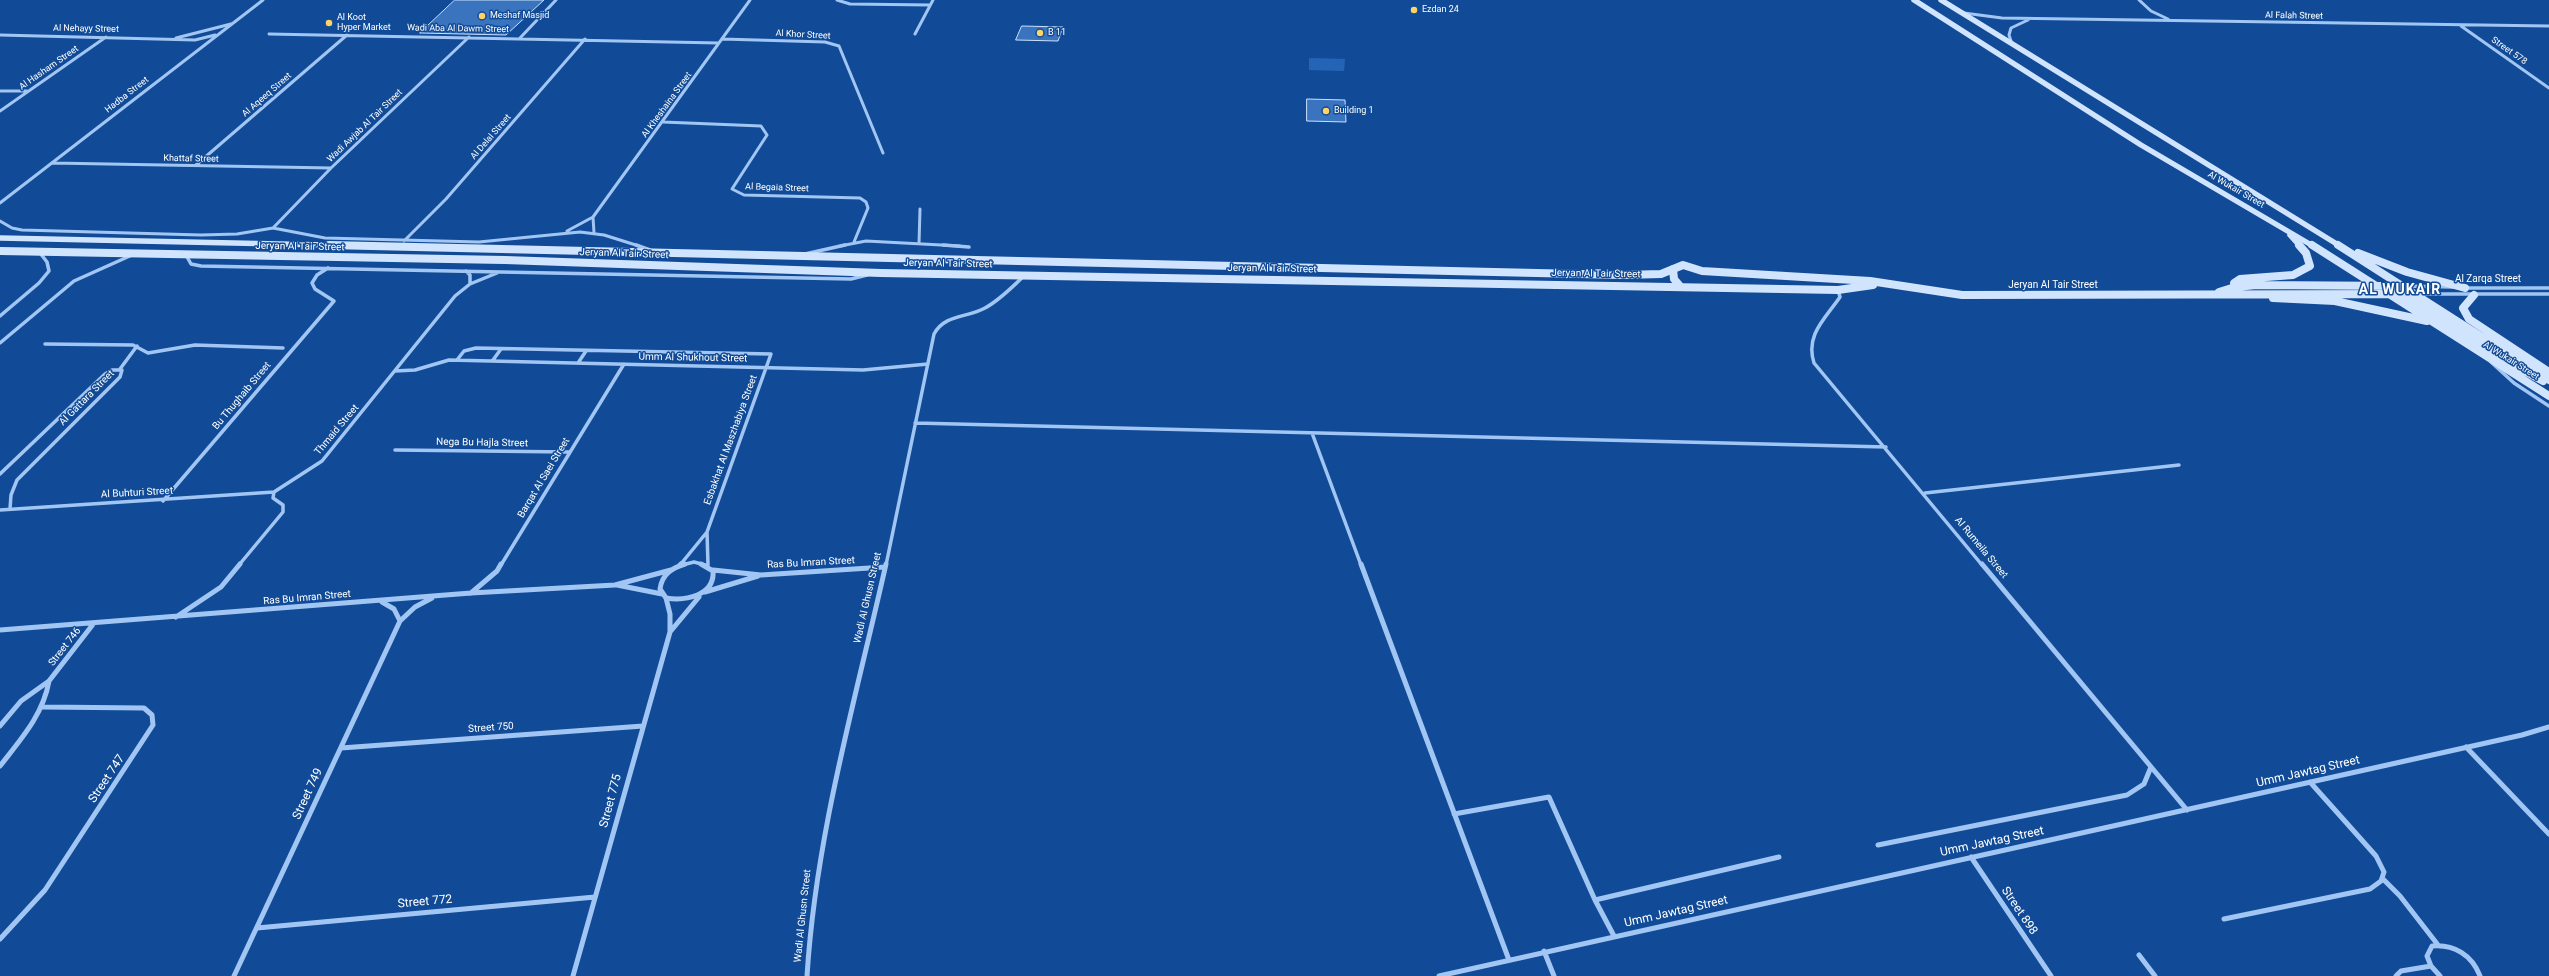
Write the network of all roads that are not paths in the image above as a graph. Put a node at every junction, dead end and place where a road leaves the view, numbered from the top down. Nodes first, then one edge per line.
1 (263, 0) edge
2 (556, 0) edge
3 (750, 0) edge
4 (836, 0) edge
5 (933, 0) edge
6 (1914, 0) edge
7 (1941, 0) edge
8 (2139, 0) edge
9 (930, 5) junction
10 (1960, 12) junction
11 (2038, 19) junction
12 (2172, 20) junction
13 (232, 24) junction
14 (2461, 25) junction
15 (2549, 26) edge
16 (269, 34) dead end
17 (915, 34) dead end
18 (0, 35) edge
19 (218, 35) junction
20 (347, 35) junction
21 (106, 36) junction
22 (469, 37) junction
23 (520, 38) junction
24 (172, 39) junction
25 (585, 39) junction
26 (722, 39) junction
27 (195, 40) junction
28 (719, 43) junction
29 (2012, 44) junction
30 (203, 45) junction
31 (2549, 88) edge
32 (0, 91) edge
33 (28, 91) junction
34 (0, 110) edge
35 (663, 122) junction
36 (883, 153) dead end
37 (51, 163) junction
38 (196, 166) junction
39 (331, 168) junction
40 (0, 204) edge
41 (920, 209) dead end
42 (593, 217) junction
43 (0, 221) edge
44 (273, 228) junction
45 (2284, 228) junction
46 (565, 232) junction
47 (594, 233) junction
48 (0, 238) edge
49 (108, 240) junction
50 (404, 241) junction
51 (854, 242) junction
52 (919, 244) junction
53 (2340, 246) junction
54 (969, 247) dead end
55 (0, 251) edge
56 (40, 252) junction
57 (92, 253) junction
58 (133, 254) junction
59 (662, 254) junction
60 (186, 255) junction
61 (795, 256) junction
62 (328, 268) junction
63 (733, 268) junction
64 (1673, 269) junction
65 (466, 271) junction
66 (503, 272) junction
67 (871, 272) junction
68 (1025, 275) junction
69 (728, 276) junction
70 (1824, 279) junction
71 (470, 284) junction
72 (1895, 284) junction
73 (1680, 286) junction
74 (2235, 286) junction
75 (2375, 286) junction
76 (2403, 286) junction
77 (2465, 288) junction
78 (2549, 288) edge
79 (1838, 290) junction
80 (2211, 294) junction
81 (2250, 294) junction
82 (2388, 294) junction
83 (2400, 294) junction
84 (2416, 294) junction
85 (2549, 294) edge
86 (2474, 295) junction
87 (0, 316) edge
88 (2432, 322) junction
89 (0, 343) edge
90 (45, 344) dead end
91 (137, 346) junction
92 (283, 348) dead end
93 (501, 349) junction
94 (586, 351) junction
95 (772, 354) joint
96 (2485, 355) junction
97 (457, 360) junction
98 (493, 360) junction
99 (578, 363) junction
100 (624, 364) junction
101 (928, 364) junction
102 (766, 368) junction
103 (120, 369) junction
104 (395, 371) junction
105 (2549, 372) edge
106 (2549, 380) edge
107 (2549, 383) edge
108 (2549, 396) edge
109 (2549, 406) edge
110 (915, 423) junction
111 (1312, 433) junction
112 (1886, 447) junction
113 (395, 450) dead end
114 (569, 452) junction
115 (2179, 465) dead end
116 (0, 474) edge
117 (274, 492) junction
118 (1924, 493) junction
119 (163, 501) junction
120 (10, 509) junction
121 (0, 510) edge
122 (707, 532) junction
123 (708, 565) junction
124 (679, 566) junction
125 (885, 567) junction
126 (671, 570) junction
127 (713, 570) junction
128 (761, 575) junction
129 (615, 585) junction
130 (471, 593) junction
131 (703, 593) junction
132 (662, 594) junction
133 (435, 596) junction
134 (666, 598) junction
135 (381, 601) junction
136 (174, 618) junction
137 (400, 621) junction
138 (94, 623) junction
139 (0, 630) edge
140 (670, 632) junction
141 (50, 681) junction
142 (43, 707) junction
143 (0, 726) edge
144 (643, 726) junction
145 (2549, 727) edge
146 (2466, 747) junction
147 (341, 748) junction
148 (0, 766) edge
149 (2151, 767) junction
150 (2310, 782) junction
151 (2187, 810) junction
152 (1454, 814) junction
153 (2549, 834) edge
154 (1878, 845) dead end
155 (1779, 857) dead end
156 (1971, 857) junction
157 (2383, 879) junction
158 (595, 897) junction
159 (1595, 900) junction
160 (2224, 919) dead end
161 (257, 928) junction
162 (1614, 936) junction
163 (0, 939) edge
164 (2438, 945) junction
165 (1544, 951) junction
166 (2139, 955) dead end
167 (1509, 960) junction
168 (2431, 966) junction
169 (234, 976) edge
170 (573, 976) edge
171 (807, 976) edge
172 (1439, 976) edge
173 (1554, 976) edge
174 (2051, 976) edge
175 (2155, 976) edge
176 (2396, 976) edge
177 (2440, 976) edge
178 (2480, 976) edge

1 - 13 street, Hadba Street
2 - 23 street
3 - 26 street, Al Kheshaina Street
4 - 9 street
5 - 9 street
6 - 45 street, Al Wukair Street
7 - 10 street, Al Wukair Street
8 - 12 street
9 - 17 street
10 - 11 street, Al Falah Street
10 - 29 street, Al Wukair Street
11 - 12 street, Al Falah Street
11 - 29 street, Al Falah Street
12 - 14 street, Al Falah Street
13 - 19 street, Hadba Street
13 - 24 street, Al Nehayy Street
14 - 15 street, Al Falah Street
14 - 31 street, Street 578
16 - 20 street, Wadi Aba Al Dawm Street
18 - 21 street, Al Nehayy Street
19 - 27 street, Al Nehayy Street
19 - 30 street, Hadba Street
20 - 22 street, Wadi Aba Al Dawm Street
20 - 38 street, Al Aqeeq Street
21 - 24 street, Al Nehayy Street
21 - 33 street, Al Hasham Street
22 - 23 street, Wadi Aba Al Dawm Street
22 - 39 street, Wadi Awjab Al Tair Street
23 - 25 street, Wadi Aba Al Dawm Street
24 - 27 street, Al Nehayy Street
25 - 28 street, Wadi Aba Al Dawm Street
25 - 50 street, Al Delal Street
26 - 28 street, Al Kheshaina Street
26 - 36 street, Al Khor Street
27 - 30 street, Al Nehayy Street
28 - 35 street, Al Kheshaina Street
29 - 53 street, Al Wukair Street
30 - 37 street, Hadba Street
32 - 33 street
33 - 34 street, Al Hasham Street
35 - 42 street, Al Kheshaina Street
35 - 51 street, Al Begaia Street
37 - 38 street, Khattaf Street
37 - 40 street, Hadba Street
38 - 39 street, Khattaf Street
39 - 44 street, Wadi Awjab Al Tair Street
41 - 52 street
42 - 46 street, Al Kheshaina Street
42 - 47 street
43 - 44 street, Jeryan Al Tair Street
44 - 50 street, Jeryan Al Tair Street
45 - 74 street
45 - 75 street, Al Wukair Street
46 - 47 street, Jeryan Al Tair Street
46 - 50 street, Jeryan Al Tair Street
47 - 59 street, Jeryan Al Tair Street
48 - 49 street, Jeryan Al Tair Street
49 - 57 street
49 - 59 street, Jeryan Al Tair Street
51 - 52 street
51 - 61 street
52 - 54 street
53 - 76 street, Al Wukair Street
53 - 77 street
55 - 56 street, Jeryan Al Tair Street
56 - 57 street, Jeryan Al Tair Street
56 - 87 street
57 - 58 street, Jeryan Al Tair Street
58 - 60 street, Jeryan Al Tair Street
58 - 89 street
59 - 61 street, Jeryan Al Tair Street
60 - 62 street
60 - 63 street, Jeryan Al Tair Street
61 - 64 street, Jeryan Al Tair Street
62 - 65 street
62 - 119 street, Bu Thughaib Street
63 - 67 street, Jeryan Al Tair Street
63 - 69 street
64 - 70 street, Jeryan Al Tair Street
64 - 73 street
65 - 66 street
65 - 71 street
66 - 69 street
66 - 71 street, Thmaid Street
67 - 68 street, Jeryan Al Tair Street
67 - 69 street
68 - 73 street, Jeryan Al Tair Street
68 - 101 street, Wadi Al Ghusn Street
70 - 72 street, Jeryan Al Tair Street
70 - 79 street
71 - 104 street, Thmaid Street
72 - 79 street, Jeryan Al Tair Street
72 - 80 street, Jeryan Al Tair Street
73 - 79 street, Jeryan Al Tair Street
74 - 75 street, Jeryan Al Tair Street
74 - 80 street, Jeryan Al Tair Street
75 - 76 street, Jeryan Al Tair Street
75 - 82 street, Al Wukair Street
75 - 83 street
76 - 77 street, Al Zarqa Street
76 - 84 street, Al Wukair Street
77 - 78 street, Al Zarqa Street
79 - 112 street, Al Rumeila Street
80 - 81 street, Jeryan Al Tair Street
81 - 82 street, Jeryan Al Tair Street
81 - 88 street
82 - 83 street, Jeryan Al Tair Street
82 - 88 street, Al Wukair Street
83 - 84 street, Jeryan Al Tair Street
83 - 107 street
84 - 86 street, Al Zarqa Street
84 - 106 street, Al Wukair Street
85 - 86 street, Al Zarqa Street
86 - 105 street
88 - 96 street, Al Wukair Street
90 - 91 street
91 - 92 street
91 - 103 street
93 - 94 street, Umm Al Shukhout Street
93 - 97 street, Umm Al Shukhout Street
93 - 98 street
94 - 95 street, Umm Al Shukhout Street
94 - 99 street
95 - 102 street, Esbakhat Al Maszhabiya Street
96 - 108 street, Al Wukair Street
96 - 109 street
97 - 98 street, Umm Al Shukhout Street
97 - 104 street, Umm Al Shukhout Street
98 - 99 street, Umm Al Shukhout Street
99 - 100 street, Umm Al Shukhout Street
100 - 102 street, Umm Al Shukhout Street
100 - 114 street, Barqat Al Saei Street
101 - 102 street, Umm Al Shukhout Street
101 - 110 street, Wadi Al Ghusn Street
102 - 122 street, Esbakhat Al Maszhabiya Street
103 - 116 street, Al Gattara Street
103 - 120 street, Al Gattara Street
104 - 117 street, Thmaid Street
110 - 111 street
110 - 125 street, Wadi Al Ghusn Street
111 - 112 street
111 - 152 street
112 - 118 street, Al Rumeila Street
113 - 114 street, Nega Bu Hajla Street
114 - 130 street, Barqat Al Saei Street
115 - 118 street
117 - 119 street, Al Buhturi Street
117 - 136 street
118 - 149 street, Al Rumeila Street
119 - 120 street, Al Buhturi Street
120 - 121 street, Al Buhturi Street
122 - 123 street, Esbakhat Al Maszhabiya Street
122 - 124 street, Esbakhat Al Maszhabiya Street
123 - 124 street
123 - 127 street
124 - 126 street
125 - 128 street, Ras Bu Imran Street
125 - 171 street, Wadi Al Ghusn Street
126 - 129 street, Ras Bu Imran Street
126 - 132 street
127 - 128 street, Ras Bu Imran Street
127 - 131 street
128 - 131 street, Ras Bu Imran Street
129 - 130 street, Ras Bu Imran Street
129 - 132 street, Ras Bu Imran Street
130 - 133 street, Ras Bu Imran Street
131 - 134 street
131 - 140 street, Street 775
132 - 134 street
133 - 135 street, Ras Bu Imran Street
133 - 137 street, Street 749
134 - 140 street, Street 775
135 - 136 street, Ras Bu Imran Street
135 - 137 street
136 - 138 street, Ras Bu Imran Street
137 - 147 street, Street 749
138 - 139 street, Ras Bu Imran Street
138 - 141 street, Street 746
140 - 144 street, Street 775
141 - 142 street, Street 746
141 - 143 street, Street 746
142 - 148 street, Street 746
142 - 163 street, Street 747
144 - 147 street, Street 750
144 - 158 street, Street 775
145 - 146 street, Umm Jawtag Street
146 - 150 street, Umm Jawtag Street
146 - 153 street
147 - 161 street, Street 749
149 - 151 street, Al Rumeila Street
149 - 154 street
150 - 151 street, Umm Jawtag Street
150 - 157 street
151 - 156 street, Umm Jawtag Street
152 - 159 street
152 - 167 street
155 - 159 street
156 - 162 street, Umm Jawtag Street
156 - 174 street, Street 898
157 - 160 street
157 - 164 street
158 - 161 street, Street 772
158 - 170 street, Street 775
159 - 162 street
161 - 169 street, Street 749
162 - 165 street, Umm Jawtag Street
164 - 168 street
164 - 178 street
165 - 167 street, Umm Jawtag Street
165 - 173 street
166 - 175 street
167 - 172 street, Umm Jawtag Street
168 - 176 street
168 - 177 street

